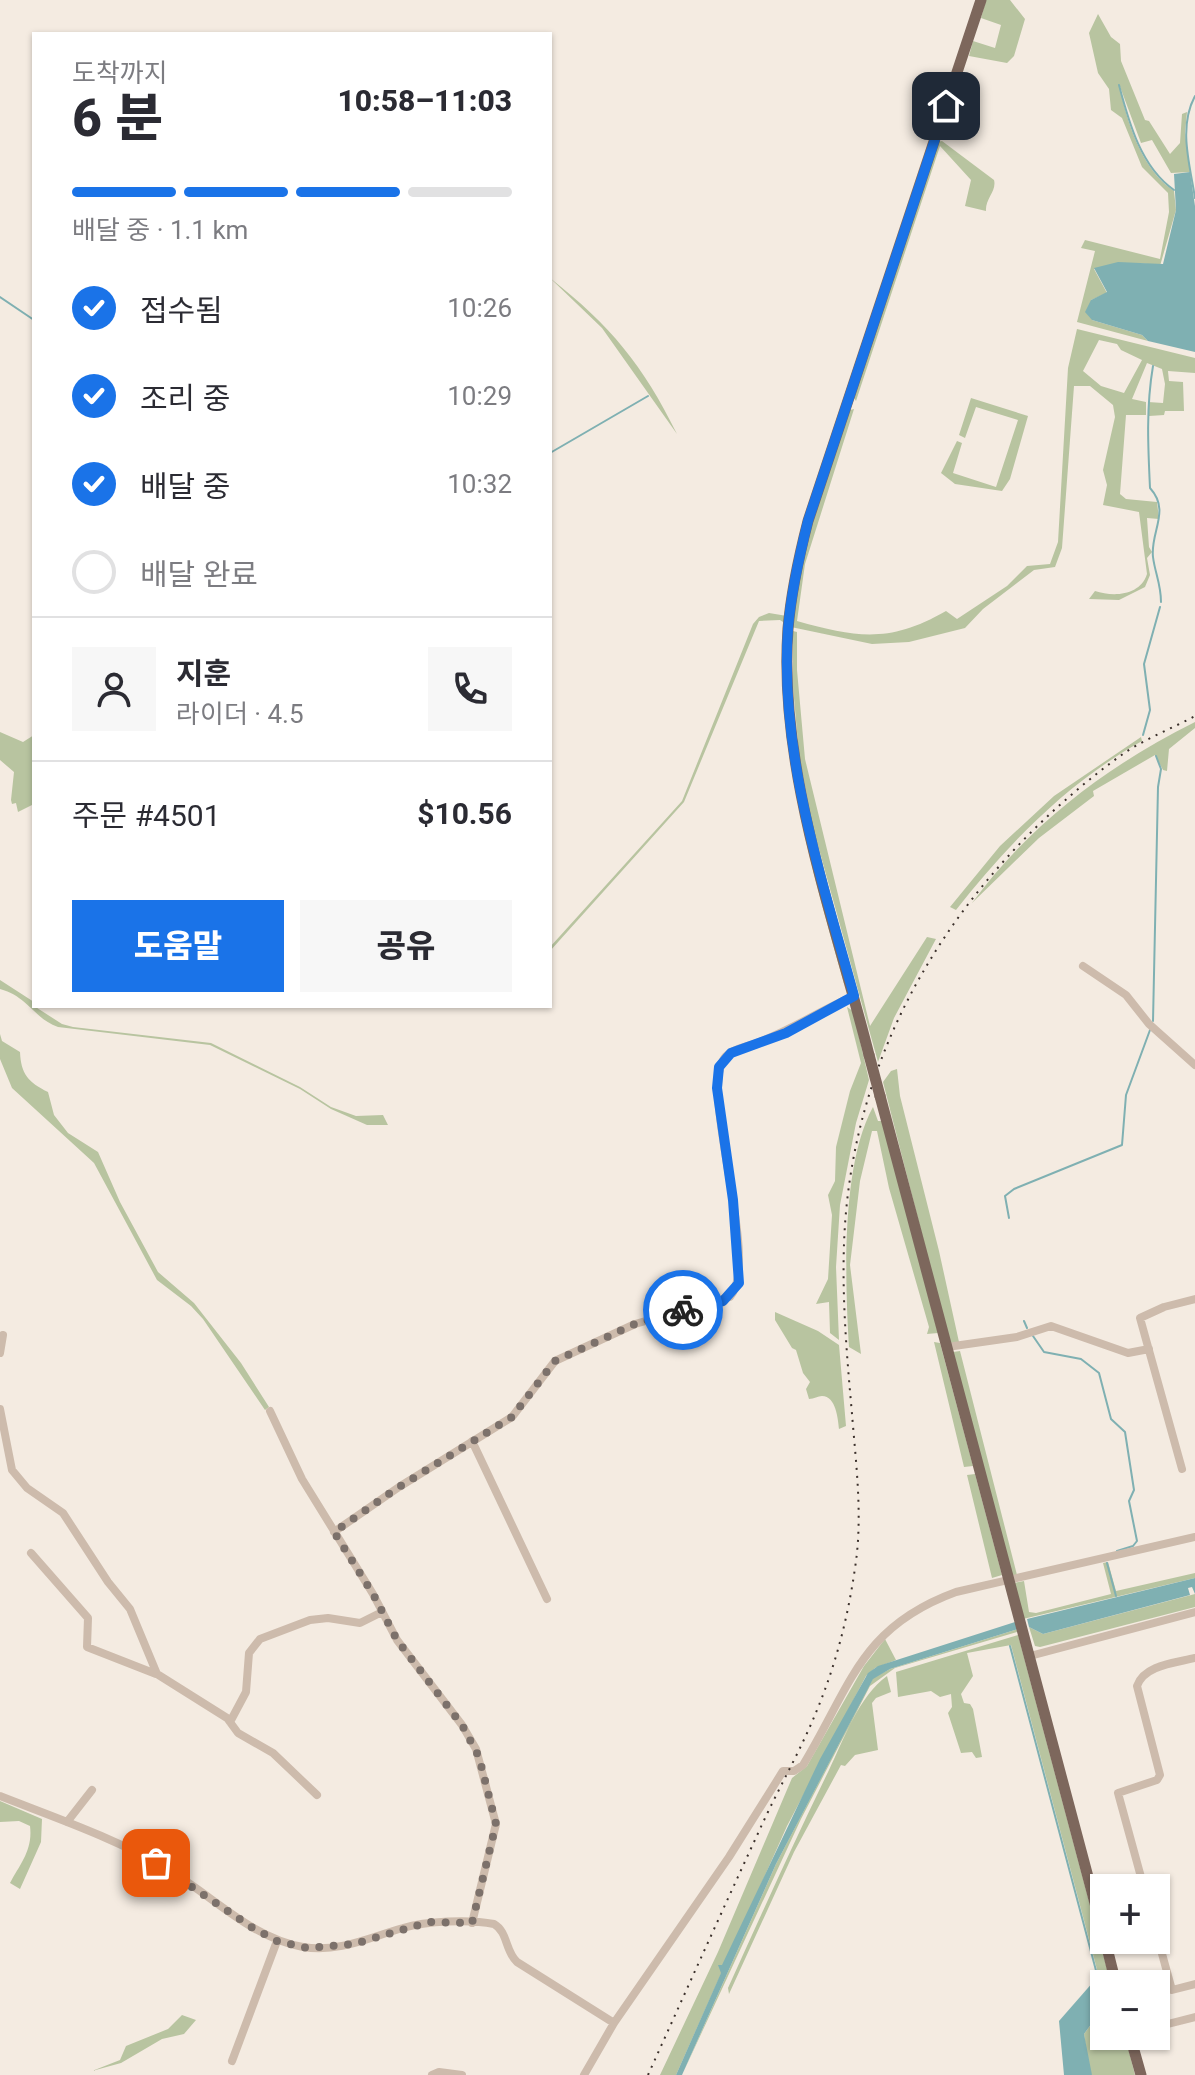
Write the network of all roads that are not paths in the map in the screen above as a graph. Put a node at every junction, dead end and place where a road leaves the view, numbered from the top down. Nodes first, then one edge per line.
1 (981, 0) edge
2 (1083, 966) dead end
3 (854, 996) junction
4 (1195, 1065) edge
5 (1195, 1299) edge
6 (3, 1335) dead end
7 (947, 1347) junction
8 (1149, 1349) junction
9 (0, 1353) edge
10 (0, 1409) edge
11 (270, 1411) dead end
12 (472, 1441) junction
13 (1182, 1469) dead end
14 (334, 1532) junction
15 (1195, 1537) edge
16 (31, 1553) dead end
17 (1011, 1579) junction
18 (547, 1599) dead end
19 (382, 1612) junction
20 (1195, 1612) edge
21 (1030, 1656) junction
22 (1195, 1658) edge
23 (157, 1674) junction
24 (230, 1722) junction
25 (92, 1790) dead end
26 (317, 1795) dead end
27 (0, 1796) edge
28 (67, 1822) junction
29 (1140, 1874) edge
30 (1090, 1885) edge
31 (472, 1923) junction
32 (277, 1941) junction
33 (1162, 1954) edge
34 (1195, 1984) edge
35 (1195, 2017) edge
36 (614, 2023) junction
37 (1170, 2023) edge
38 (1134, 2050) edge
39 (232, 2061) dead end
40 (432, 2075) edge
41 (462, 2075) edge
42 (584, 2075) edge
43 (1141, 2075) edge

1 - 3 main road
2 - 4 street
3 - 7 main road, bridge
3 - 12 street
5 - 8 street
6 - 9 street
7 - 8 street
7 - 17 main road
8 - 13 street
10 - 23 street
11 - 14 street
12 - 14 street
12 - 18 street
14 - 19 street
15 - 17 street
16 - 23 street
17 - 21 main road
17 - 36 street
19 - 24 street
19 - 31 street
20 - 21 street
21 - 30 main road
22 - 29 street
23 - 24 street
24 - 26 street
25 - 28 street
27 - 28 street
28 - 32 street
31 - 32 street
31 - 36 street
32 - 39 street
33 - 34 street
35 - 37 street
36 - 42 street
38 - 43 main road
40 - 41 street

